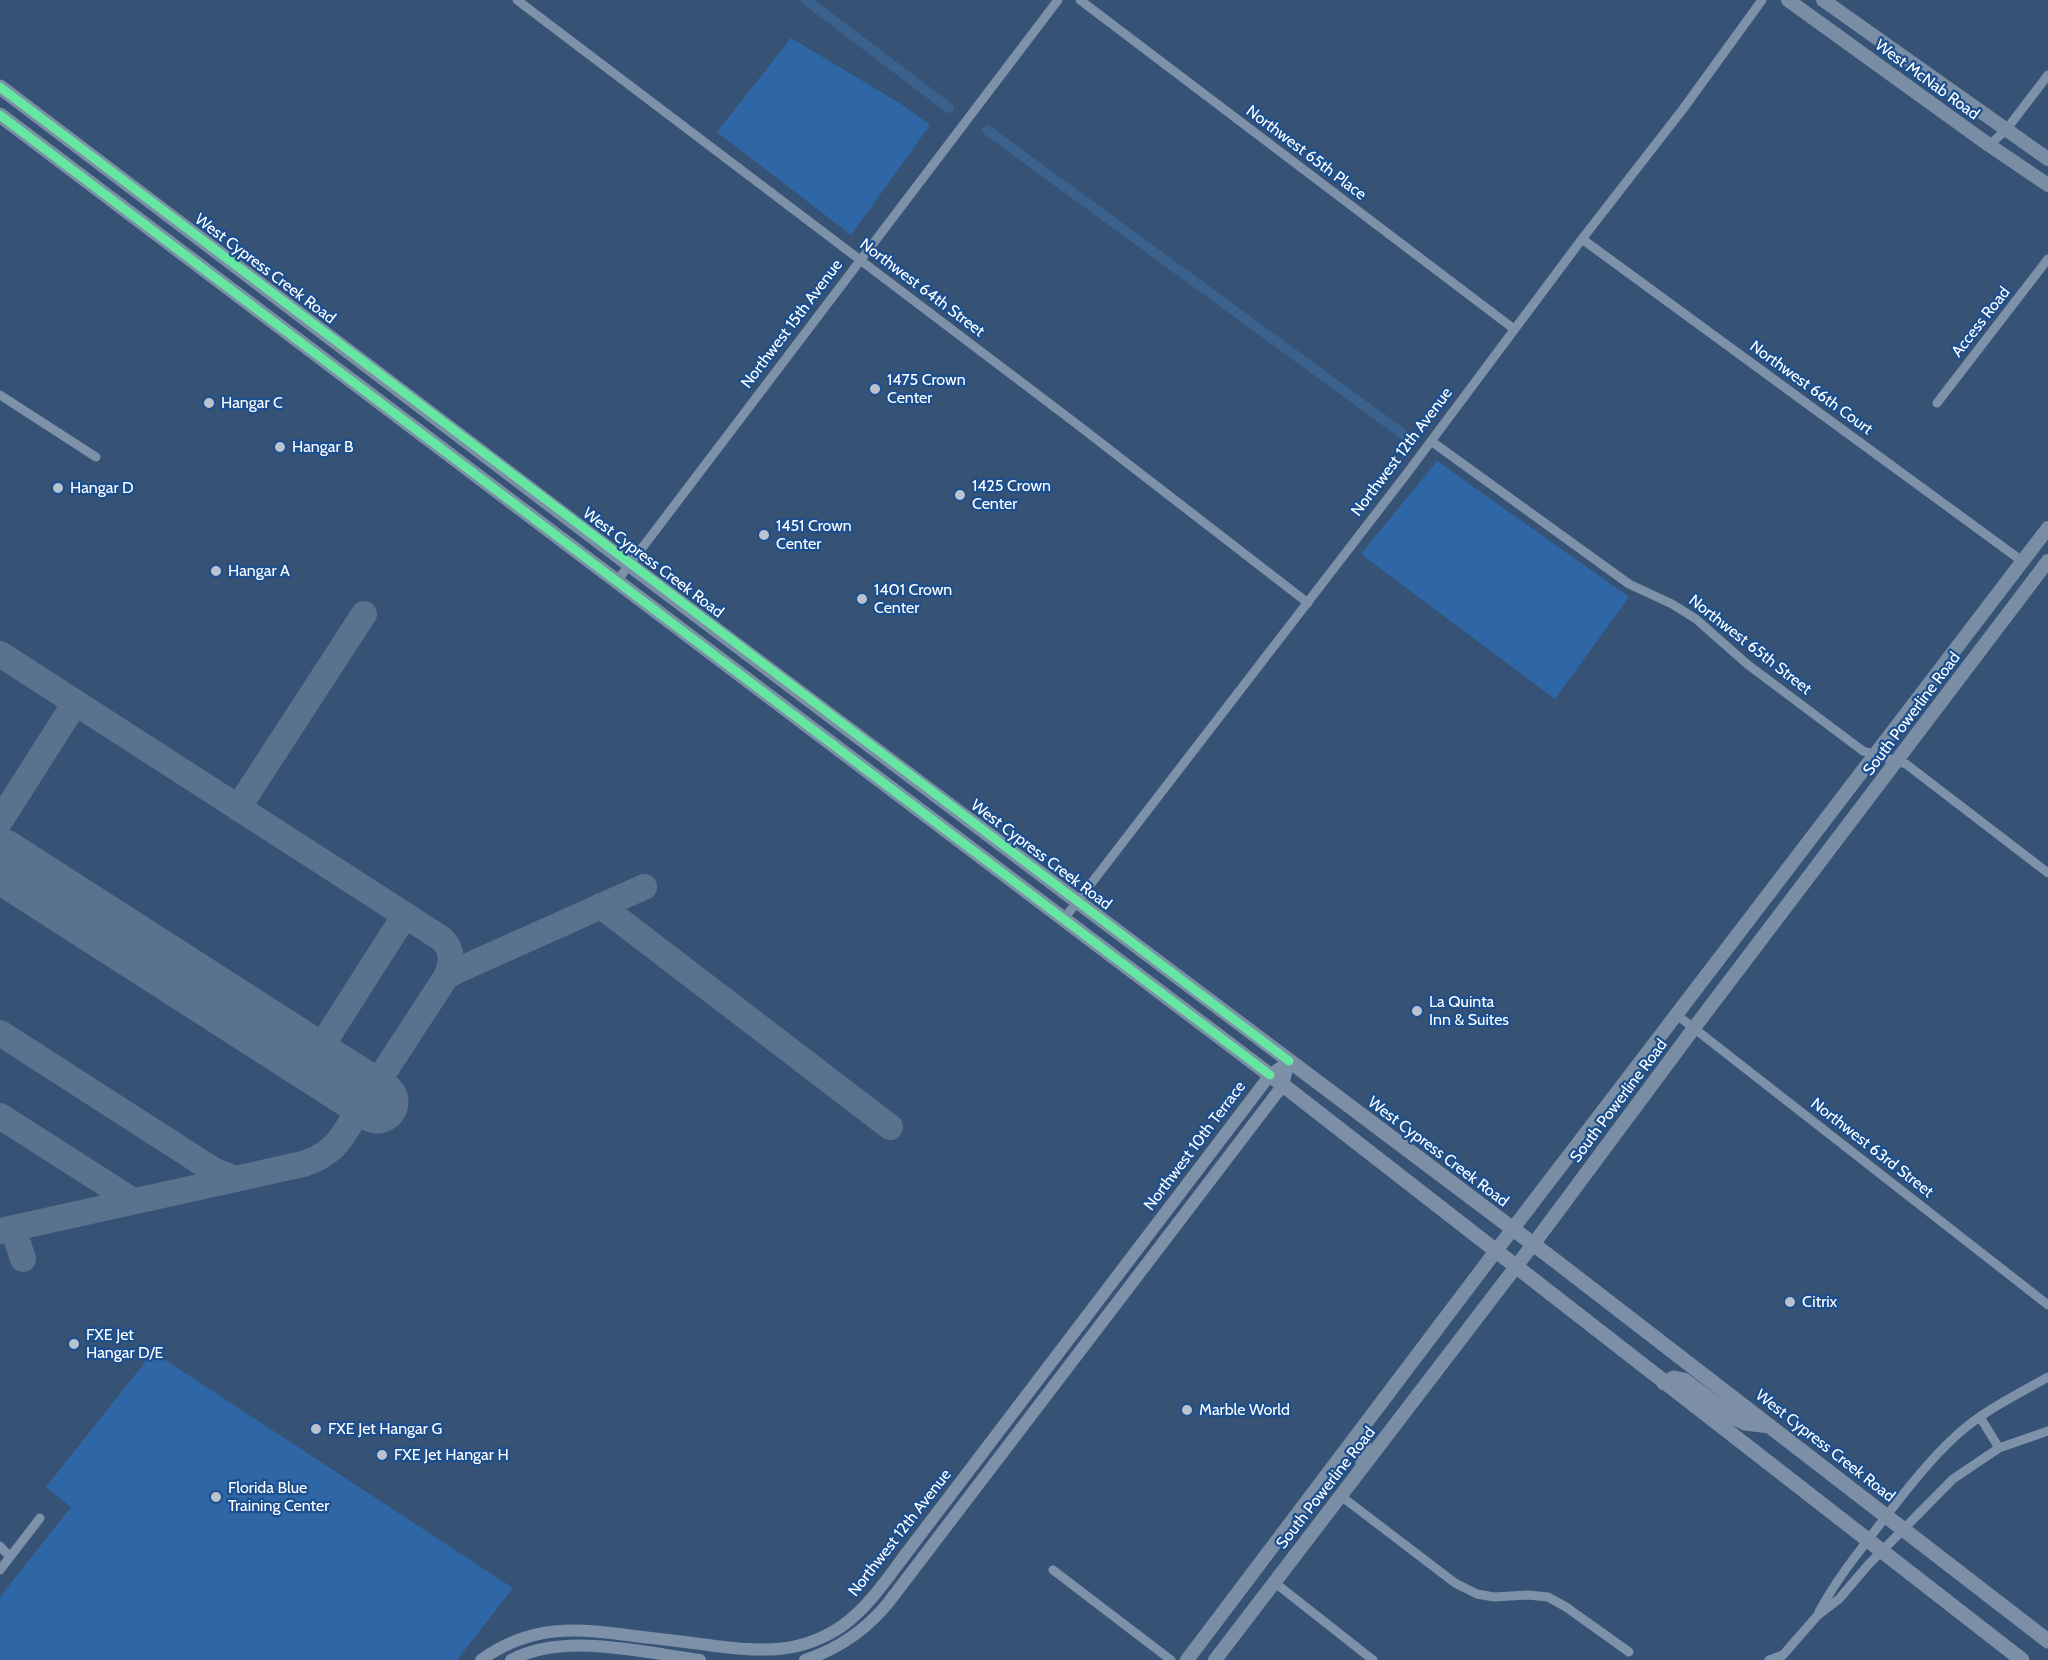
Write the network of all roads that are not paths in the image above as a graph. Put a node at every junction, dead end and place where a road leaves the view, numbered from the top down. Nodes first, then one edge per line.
1 (517, 0) edge
2 (1058, 0) edge
3 (1080, 0) edge
4 (1762, 0) edge
5 (1788, 0) edge
6 (1823, 0) edge
7 (2048, 75) edge
8 (0, 87) edge
9 (0, 115) edge
10 (2006, 130) junction
11 (1989, 145) junction
12 (2048, 159) edge
13 (2048, 184) edge
14 (1582, 239) junction
15 (2048, 259) edge
16 (860, 260) junction
17 (1514, 329) junction
18 (0, 395) edge
19 (1937, 403) dead end
20 (1431, 441) junction
21 (96, 457) dead end
22 (2048, 528) edge
23 (2022, 561) junction
24 (2048, 561) edge
25 (630, 565) junction
26 (617, 581) junction
27 (1308, 603) junction
28 (754, 685) junction
29 (794, 688) junction
30 (1875, 755) junction
31 (1897, 761) junction
32 (2048, 873) edge
33 (1077, 901) junction
34 (1064, 920) junction
35 (1677, 1015) junction
36 (1694, 1028) junction
37 (1289, 1061) junction
38 (1270, 1075) junction
39 (1283, 1085) junction
40 (1512, 1230) junction
41 (1533, 1245) junction
42 (1496, 1250) junction
43 (1128, 1261) junction
44 (1516, 1267) junction
45 (1141, 1270) junction
46 (2048, 1305) edge
47 (1109, 1311) joint
48 (1075, 1330) joint
49 (2048, 1377) edge
50 (1664, 1383) junction
51 (1980, 1417) junction
52 (1770, 1426) junction
53 (1363, 1428) junction
54 (2048, 1431) edge
55 (1999, 1448) junction
56 (1361, 1470) junction
57 (1341, 1496) junction
58 (1886, 1516) junction
59 (40, 1518) dead end
60 (1903, 1530) junction
61 (1867, 1540) junction
62 (0, 1546) edge
63 (1271, 1549) junction
64 (908, 1551) junction
65 (1882, 1552) junction
66 (10, 1557) junction
67 (921, 1561) junction
68 (0, 1570) edge
69 (1053, 1570) dead end
70 (1274, 1582) junction
71 (1244, 1586) junction
72 (1817, 1616) junction
73 (654, 1638) junction
74 (2048, 1641) edge
75 (1629, 1652) dead end
76 (651, 1654) junction
77 (481, 1660) edge
78 (511, 1660) edge
79 (700, 1660) edge
80 (805, 1660) edge
81 (1171, 1660) edge
82 (1187, 1660) edge
83 (1215, 1660) edge
84 (1373, 1660) edge
85 (1769, 1660) edge
86 (2022, 1660) edge

1 - 16 street, Northwest 64th Street
2 - 16 street, Northwest 15th Avenue
3 - 17 street, Northwest 65th Place
4 - 14 street, Northwest 12th Avenue
5 - 11 main road, West McNab Road
6 - 10 main road, West McNab Road
7 - 10 street
8 - 25 main road, West Cypress Creek Road
9 - 26 main road
10 - 11 street
10 - 12 main road, West McNab Road
11 - 13 main road, West McNab Road
14 - 17 street, Northwest 12th Avenue
14 - 23 street, Northwest 66th Court
15 - 19 street, Access Road
16 - 25 street, Northwest 15th Avenue
16 - 27 street, Northwest 64th Street
17 - 20 street, Northwest 12th Avenue
18 - 21 street
20 - 27 street, Northwest 12th Avenue
20 - 30 street, Northwest 65th Street
22 - 23 main road, South Powerline Road
23 - 30 main road, South Powerline Road
24 - 31 main road, South Powerline Road
25 - 26 street, Northwest 15th Avenue
25 - 29 main road, West Cypress Creek Road
26 - 28 main road
27 - 33 street, Northwest 12th Avenue
28 - 29 main road
28 - 34 main road
29 - 33 main road, West Cypress Creek Road
30 - 31 street, Northwest 65th Street
30 - 35 main road, South Powerline Road
31 - 32 street, Northwest 65th Street
31 - 36 main road, South Powerline Road
33 - 34 street, Northwest 12th Avenue
33 - 37 main road, West Cypress Creek Road
34 - 38 main road
35 - 36 street, Northwest 63rd Street
35 - 40 main road, South Powerline Road
36 - 41 main road, South Powerline Road
36 - 46 street, Northwest 63rd Street
37 - 38 street, Northwest 10th Terrace
37 - 39 street, Northwest 10th Terrace
37 - 40 main road, West Cypress Creek Road
38 - 39 main road
38 - 43 street, Northwest 10th Terrace
39 - 42 main road
39 - 45 street, Northwest 10th Terrace
40 - 41 main road, West Cypress Creek Road
40 - 42 main road, South Powerline Road
41 - 44 main road, South Powerline Road
41 - 52 main road, West Cypress Creek Road
42 - 44 main road
42 - 53 main road, South Powerline Road
43 - 45 street
43 - 48 street, Northwest 10th Terrace
44 - 50 main road
44 - 56 main road, South Powerline Road
45 - 47 street, Northwest 10th Terrace
47 - 67 street, Northwest 12th Avenue
48 - 64 street, Northwest 12th Avenue
49 - 51 street
50 - 52 main road
50 - 61 main road
51 - 55 street
51 - 58 street
52 - 58 main road, West Cypress Creek Road
53 - 56 main road
53 - 63 main road, South Powerline Road
54 - 55 street
55 - 60 street
56 - 57 main road, South Powerline Road
57 - 70 main road, South Powerline Road
57 - 75 street
58 - 60 main road, West Cypress Creek Road
58 - 61 street
59 - 66 street
60 - 65 street
60 - 74 main road, West Cypress Creek Road
61 - 65 main road
61 - 72 street
62 - 66 street
63 - 70 main road
63 - 71 main road, South Powerline Road
64 - 67 street
64 - 73 street, Northwest 12th Avenue
65 - 72 street
65 - 86 main road
66 - 68 street
67 - 80 street, Northwest 12th Avenue
69 - 81 street
70 - 71 main road
70 - 83 main road, South Powerline Road
70 - 84 street
71 - 82 main road, South Powerline Road
72 - 85 street
73 - 76 street
73 - 77 street, Northwest 12th Avenue
76 - 78 street
76 - 79 street

